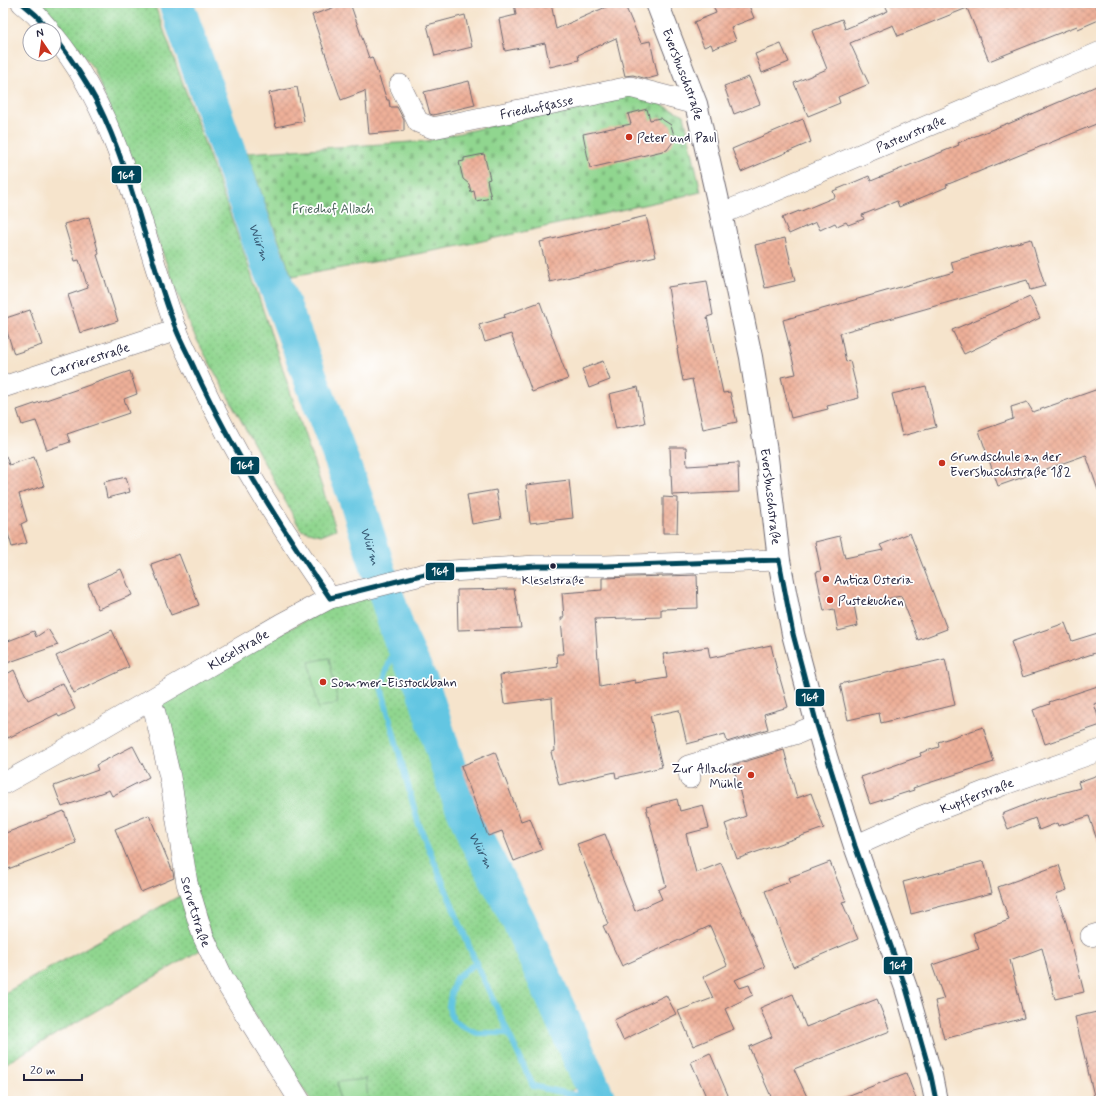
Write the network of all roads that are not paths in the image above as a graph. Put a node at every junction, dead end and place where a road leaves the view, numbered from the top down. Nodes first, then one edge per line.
1 (22, 3) edge
2 (657, 3) edge
3 (42, 22) edge
4 (62, 46) edge
5 (1101, 52) edge
6 (400, 85) dead end
7 (696, 104) junction
8 (721, 214) junction
9 (177, 330) junction
10 (3, 387) edge
11 (779, 560) junction
12 (330, 598) junction
13 (150, 700) junction
14 (817, 725) junction
15 (1101, 750) edge
16 (690, 778) dead end
17 (3, 784) edge
18 (855, 846) junction
19 (300, 1101) edge
20 (936, 1101) edge

1 - 3 street
2 - 7 main road, Eversbuschstraße
4 - 9 street
5 - 8 street, Pasteurstraße
6 - 7 street, Friedhofgasse
7 - 8 main road, Eversbuschstraße
8 - 11 main road, Eversbuschstraße
9 - 10 street, Carrierestraße
9 - 12 street
11 - 12 street, Kleselstraße
11 - 14 main road, Eversbuschstraße
12 - 13 street, Kleselstraße
13 - 17 street, Kleselstraße
13 - 19 street, Servetstraße
14 - 16 street
14 - 18 main road, Eversbuschstraße
15 - 18 street, Kupfferstraße
18 - 20 main road, Eversbuschstraße

